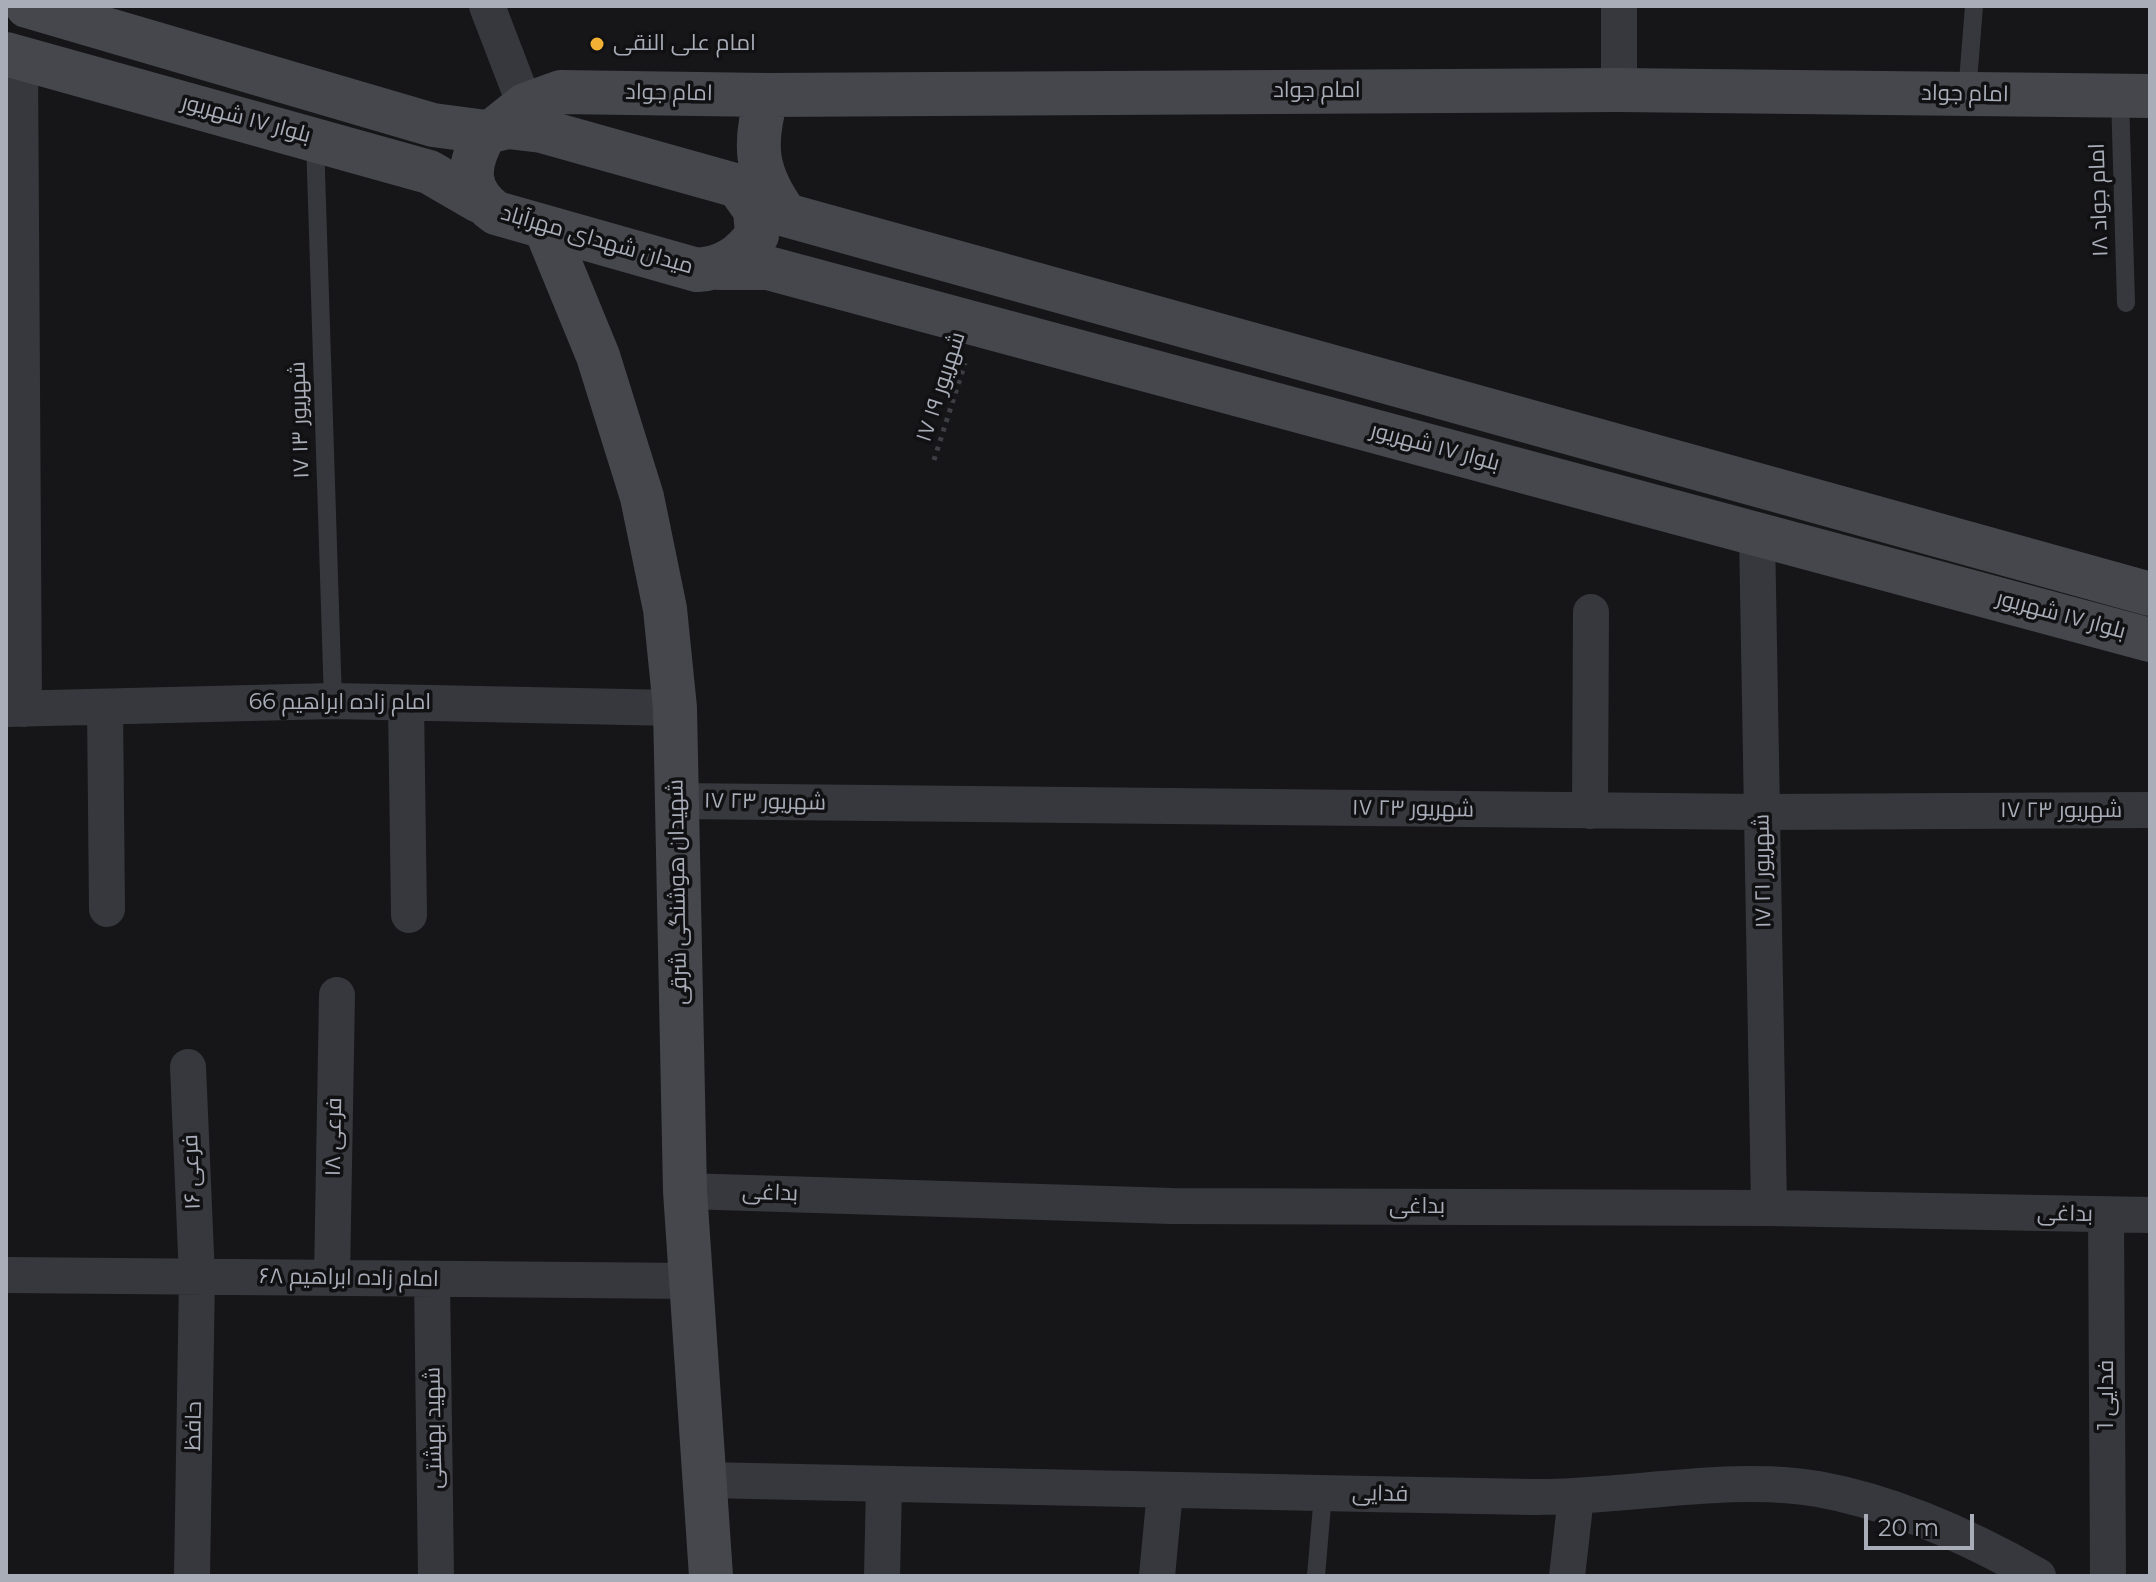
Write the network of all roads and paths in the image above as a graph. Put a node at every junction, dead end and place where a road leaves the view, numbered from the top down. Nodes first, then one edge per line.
1 (27, 6) edge
2 (487, 6) edge
3 (1619, 6) edge
4 (1974, 6) edge
5 (82, 14) edge
6 (13, 56) edge
7 (1619, 90) junction
8 (1967, 94) junction
9 (767, 95) junction
10 (2135, 96) edge
11 (502, 122) junction
12 (315, 138) junction
13 (745, 192) junction
14 (479, 201) junction
15 (786, 215) junction
16 (545, 227) junction
17 (718, 268) junction
18 (2126, 303) dead end
19 (978, 324) junction
20 (934, 460) dead end
21 (1757, 533) junction
22 (2150, 594) edge
23 (1591, 612) dead end
24 (2150, 640) edge
25 (333, 701) junction
26 (406, 703) junction
27 (105, 707) junction
28 (675, 708) junction
29 (15, 709) edge
30 (676, 801) junction
31 (2150, 810) edge
32 (1590, 811) junction
33 (1762, 812) junction
34 (107, 909) dead end
35 (409, 915) dead end
36 (337, 995) dead end
37 (188, 1067) dead end
38 (685, 1191) junction
39 (1769, 1208) junction
40 (2106, 1215) junction
41 (2150, 1215) edge
42 (6, 1275) edge
43 (197, 1277) junction
44 (332, 1278) junction
45 (432, 1279) junction
46 (692, 1281) junction
47 (705, 1480) junction
48 (884, 1485) junction
49 (1165, 1491) junction
50 (1323, 1494) junction
51 (1576, 1497) junction
52 (2018, 1570) edge
53 (192, 1576) edge
54 (436, 1576) edge
55 (711, 1576) edge
56 (882, 1576) edge
57 (1157, 1576) edge
58 (1316, 1576) edge
59 (1567, 1576) edge
60 (2108, 1576) edge

1 - 5 main road, بلوار ۱۷ شهریور
2 - 11 street
3 - 7 street
4 - 8 lane
5 - 11 main road, بلوار ۱۷ شهریور
6 - 12 main road, بلوار ۱۷ شهریور
6 - 29 street
7 - 8 main road, امام جواد
7 - 9 main road, امام جواد
8 - 10 main road, امام جواد
9 - 11 main road, امام جواد
9 - 15 main road
10 - 18 lane, امام جواد ۱۸
11 - 13 main road
11 - 14 main road, میدان شهدای مهرآباد
12 - 14 main road, بلوار ۱۷ شهریور
12 - 25 lane, ۱۷ شهریور ۱۳
13 - 15 main road, بلوار ۱۷ شهریور
13 - 17 main road, میدان شهدای مهرآباد
14 - 16 main road, میدان شهدای مهرآباد
15 - 22 main road, بلوار ۱۷ شهریور
16 - 17 main road, میدان شهدای مهرآباد
16 - 28 main road, شهیدان هوشنگی شرقی
17 - 19 main road, بلوار ۱۷ شهریور
19 - 20 path, ۱۷ شهریور ۱۹
19 - 21 main road, بلوار ۱۷ شهریور
21 - 24 main road, بلوار ۱۷ شهریور
21 - 33 street, ۱۷ شهریور ۲۱
23 - 32 street
25 - 26 street, امام زاده ابراهیم 66
25 - 27 street, امام زاده ابراهیم 66
26 - 28 street, امام زاده ابراهیم 66
26 - 35 street
27 - 29 street, امام زاده ابراهیم 66
27 - 34 street
28 - 30 main road, شهیدان هوشنگی شرقی
30 - 32 street, ۱۷ شهریور ۲۳
30 - 38 main road, شهیدان هوشنگی شرقی
31 - 33 street, ۱۷ شهریور ۲۳
32 - 33 street, ۱۷ شهریور ۲۳
33 - 39 street, ۱۷ شهریور ۲۱
36 - 44 street, فرعی ۱۸
37 - 43 street, فرعی ۱۶
38 - 39 street, بداغی
38 - 46 main road, شهیدان هوشنگی شرقی
39 - 40 street, بداغی
40 - 41 street, بداغی
40 - 60 street, فدایی 1
42 - 43 street, امام زاده ابراهیم ۶۸
43 - 44 street, امام زاده ابراهیم ۶۸
43 - 53 street, حافظ
44 - 45 street, امام زاده ابراهیم ۶۸
45 - 46 street, امام زاده ابراهیم ۶۸
45 - 54 street, شهید بهشتی
46 - 47 main road, شهیدان هوشنگی شرقی
47 - 48 street, فدایی
47 - 55 main road, شهیدان هوشنگی شرقی
48 - 49 street, فدایی
48 - 56 street
49 - 50 street, فدایی
49 - 57 street
50 - 51 street, فدایی
50 - 58 lane
51 - 52 street, فدایی
51 - 59 street

